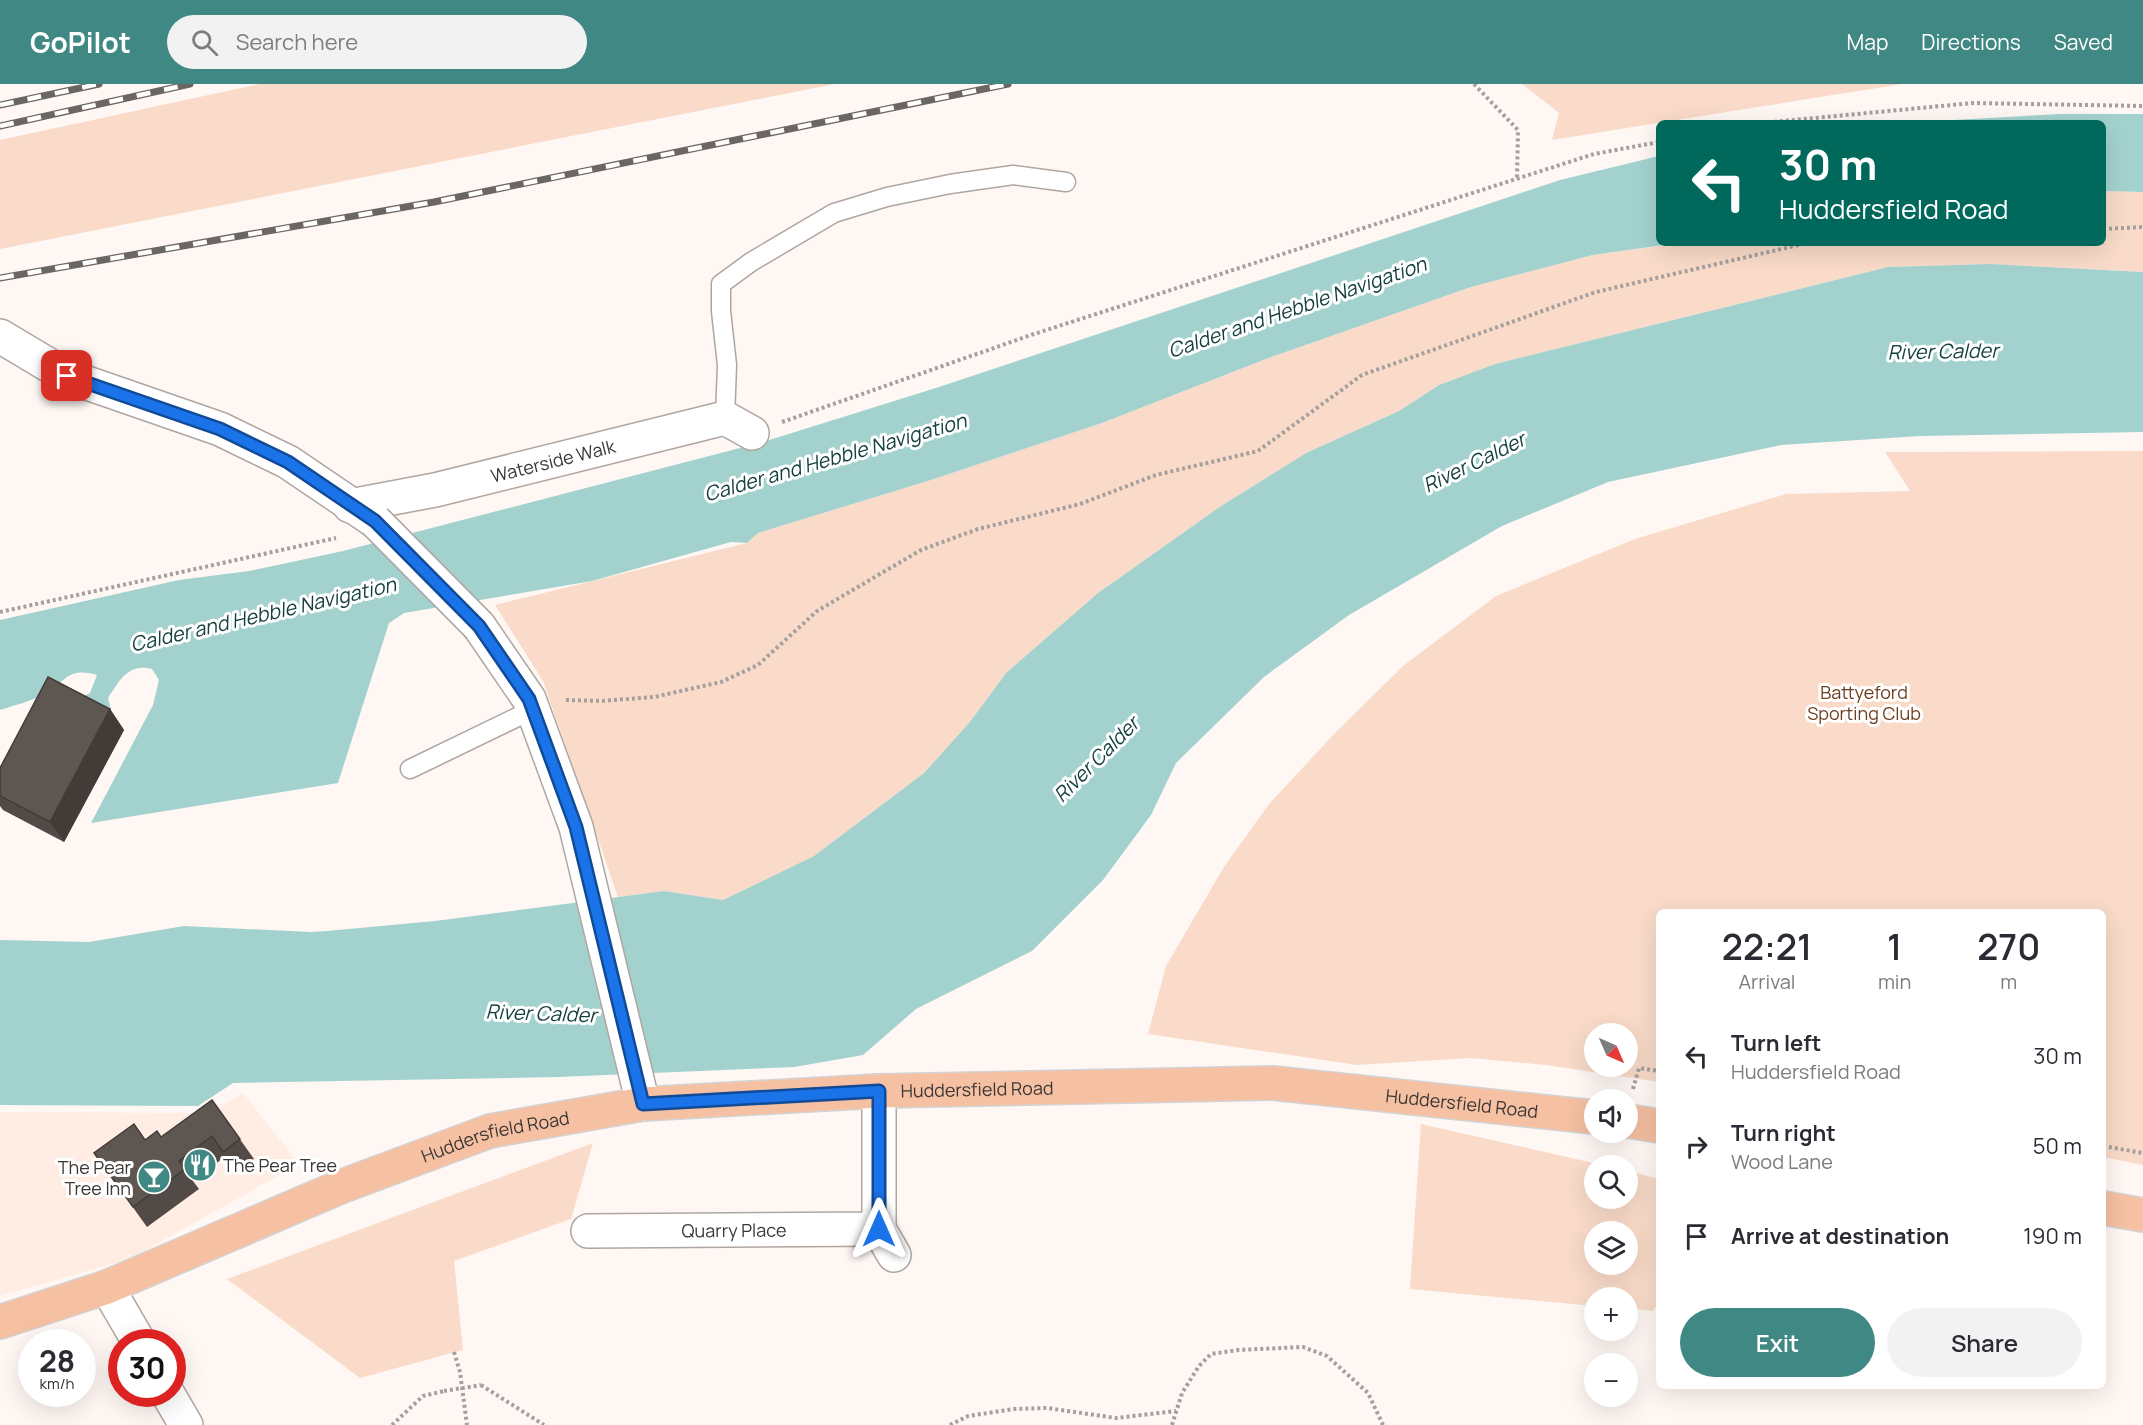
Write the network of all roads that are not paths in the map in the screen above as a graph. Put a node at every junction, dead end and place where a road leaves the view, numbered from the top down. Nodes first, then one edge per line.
1 (1066, 182) dead end
2 (0, 336) edge
3 (738, 426) joint
4 (358, 521) junction
5 (532, 704) junction
6 (410, 769) dead end
7 (639, 1090) junction
8 (879, 1091) junction
9 (1584, 1116) edge
10 (1638, 1122) edge
11 (1656, 1125) edge
12 (2106, 1209) edge
13 (2143, 1215) edge
14 (588, 1231) dead end
15 (107, 1287) junction
16 (0, 1322) edge
17 (131, 1329) edge
18 (176, 1407) edge
19 (186, 1425) edge

1 - 3 lane
2 - 4 street
3 - 4 street, Waterside Walk
4 - 5 street, bridge
5 - 6 lane
5 - 7 street
7 - 8 highway, Huddersfield Road
7 - 15 highway, Huddersfield Road
8 - 9 highway, Huddersfield Road
8 - 14 street, Quarry Place
10 - 11 highway
12 - 13 highway
15 - 16 highway, Huddersfield Road
15 - 17 street
18 - 19 street

